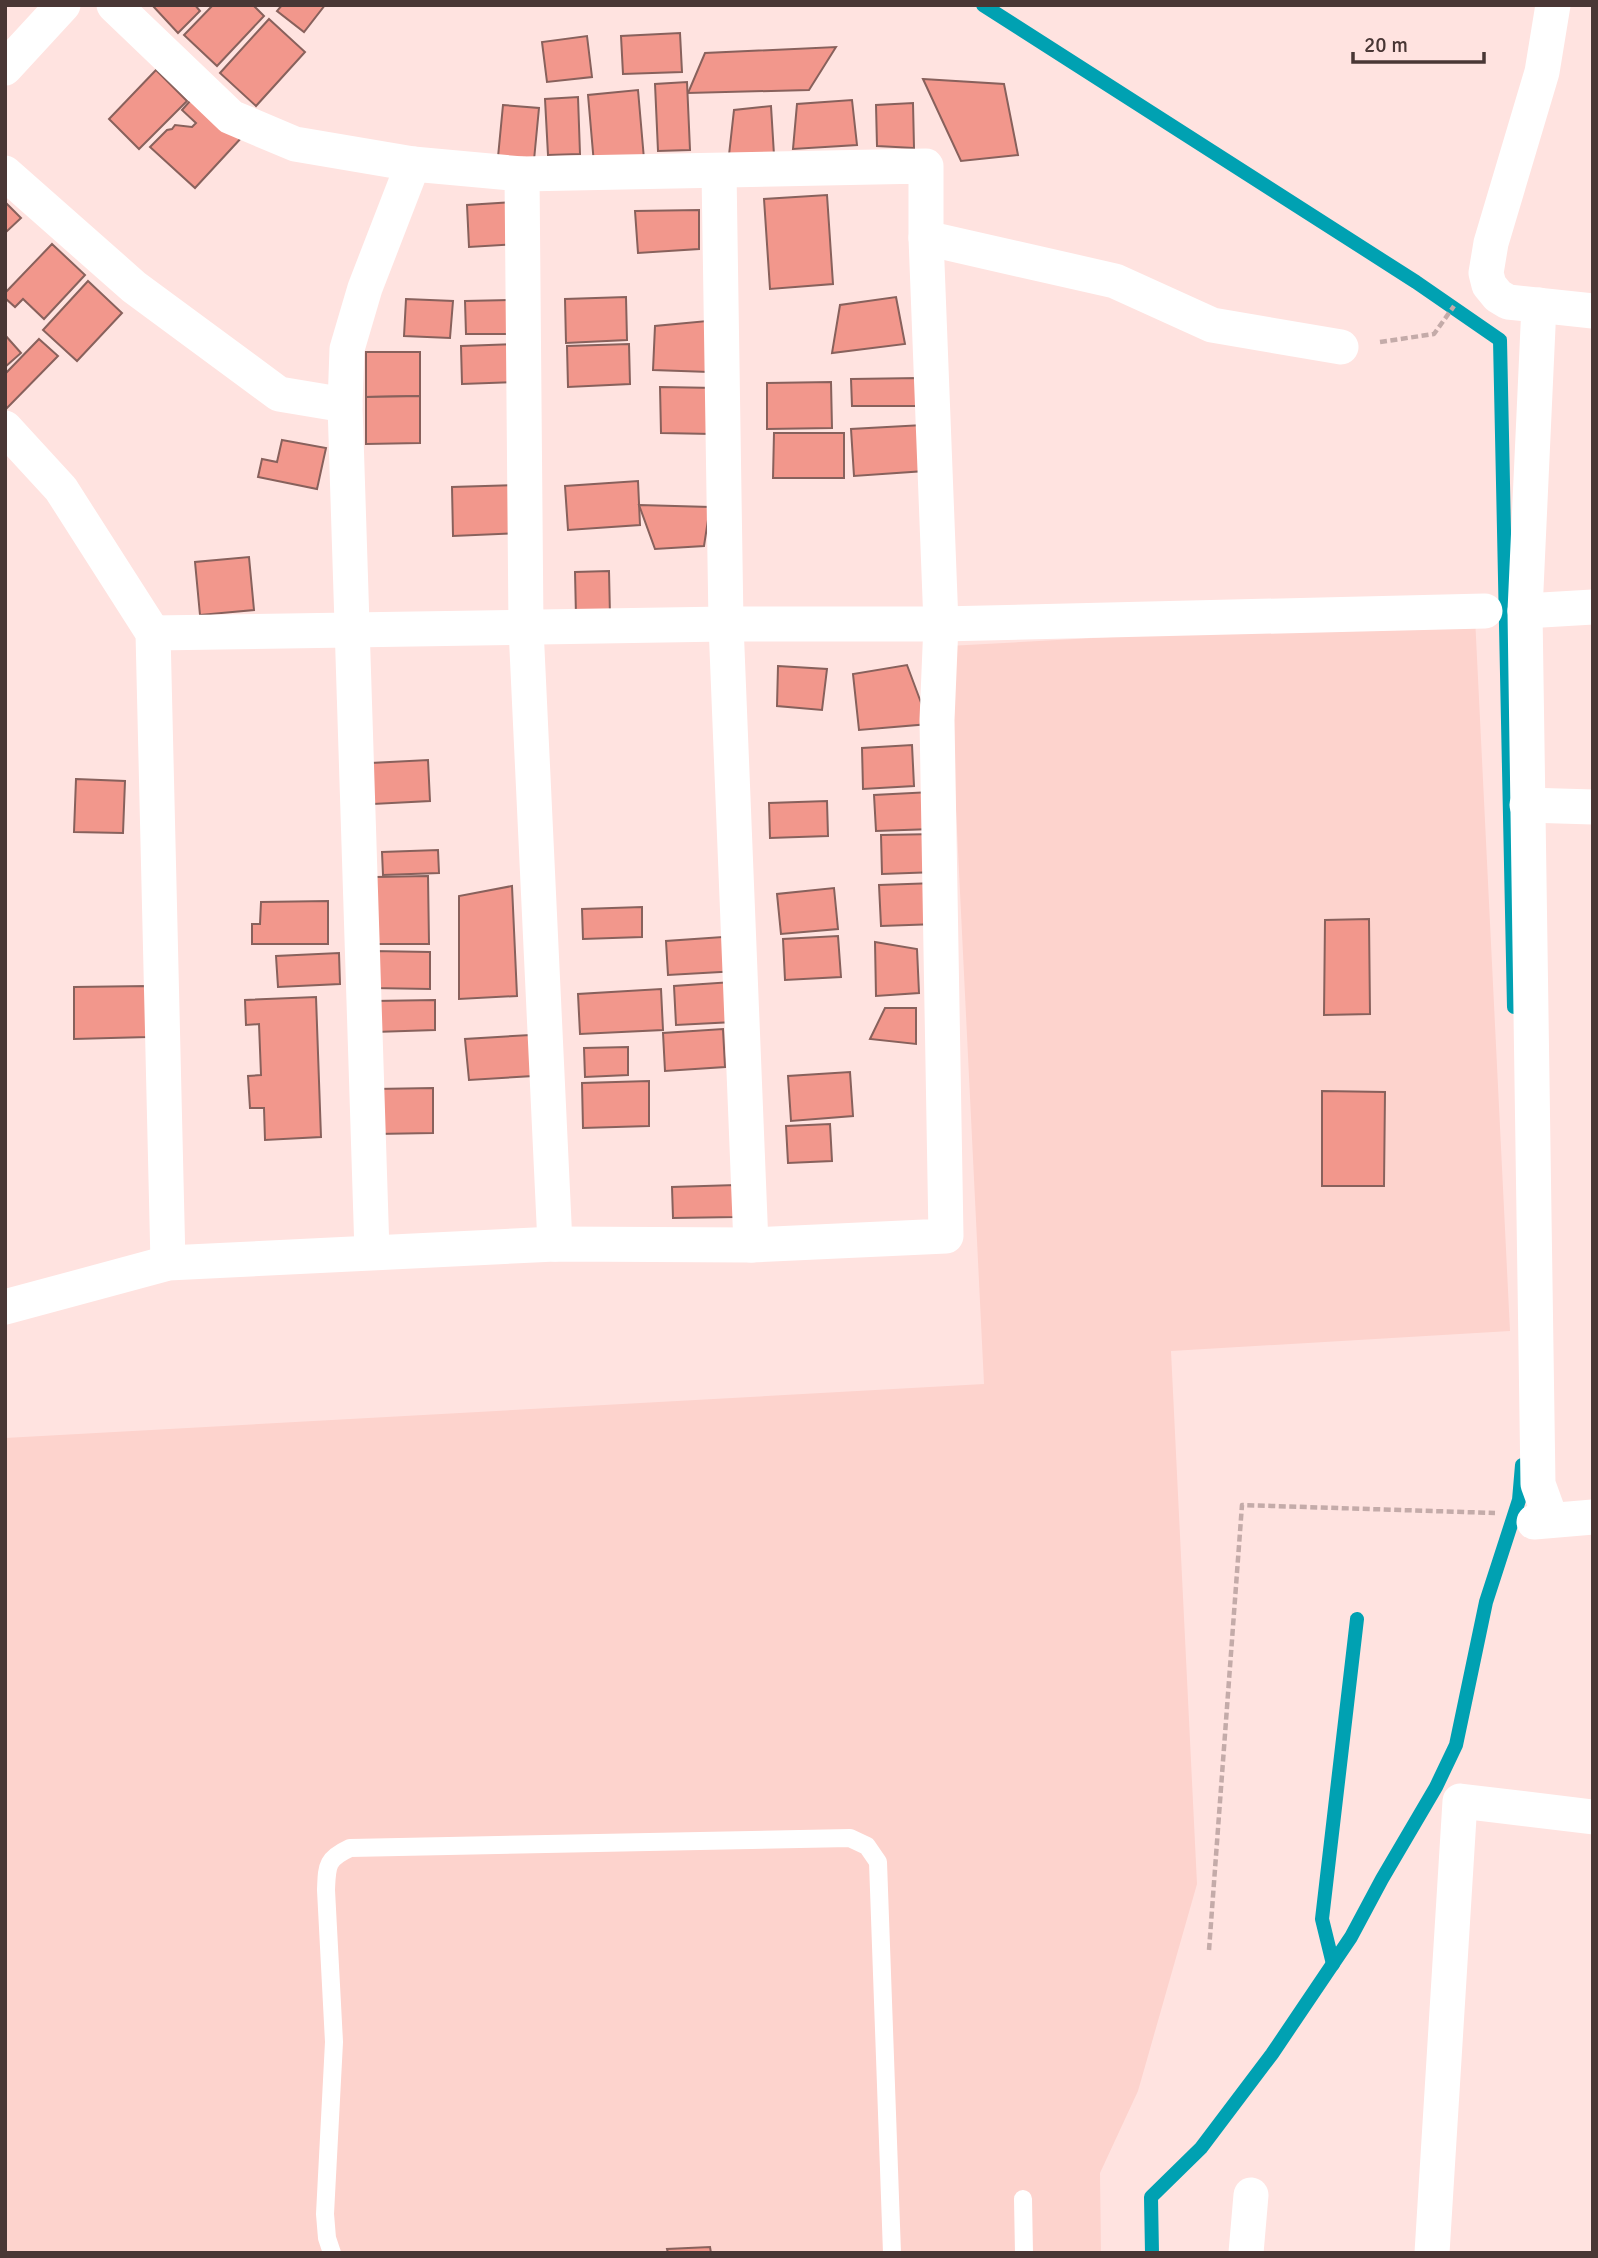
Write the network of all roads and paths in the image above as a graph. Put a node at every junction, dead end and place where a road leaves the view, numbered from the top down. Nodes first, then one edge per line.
1 (63, 5) edge
2 (114, 5) edge
3 (1553, 5) edge
4 (19, 31) edge
5 (5, 68) edge
6 (413, 164) junction
7 (719, 171) junction
8 (5, 173) edge
9 (522, 174) junction
10 (926, 239) junction
11 (1456, 304) dead end
12 (1539, 306) junction
13 (1593, 311) edge
14 (1341, 347) joint
15 (345, 405) junction
16 (5, 428) edge
17 (1593, 607) edge
18 (1485, 611) dead end
19 (1525, 611) junction
20 (726, 624) junction
21 (941, 624) junction
22 (526, 628) junction
23 (353, 631) junction
24 (153, 633) junction
25 (1527, 805) junction
26 (1593, 807) edge
27 (555, 1244) junction
28 (751, 1245) junction
29 (372, 1252) junction
30 (168, 1263) junction
31 (5, 1307) edge
32 (1495, 1513) dead end
33 (1593, 1517) edge
34 (1593, 1817) edge
35 (1209, 1950) dead end
36 (1251, 2196) dead end
37 (1023, 2199) dead end
38 (332, 2253) edge
39 (892, 2253) edge
40 (1024, 2253) edge
41 (1246, 2253) edge
42 (1432, 2253) edge

1 - 4 street
2 - 6 street
3 - 12 street
4 - 5 street
6 - 9 street
6 - 15 street
7 - 9 street
7 - 10 street
7 - 20 street
8 - 15 street
9 - 22 street
10 - 14 street
10 - 21 street
11 - 14 path
12 - 13 street
12 - 19 street
15 - 23 street
16 - 24 street
17 - 19 street
18 - 21 street
19 - 25 street
20 - 21 street
20 - 22 street
20 - 28 street
21 - 28 street
22 - 23 street
22 - 27 street
23 - 24 street
23 - 29 street
24 - 30 street
25 - 26 street
25 - 33 street
27 - 28 street
27 - 29 street
29 - 30 street
30 - 31 street
32 - 35 path
34 - 42 street
36 - 41 street
37 - 40 lane
38 - 39 lane

